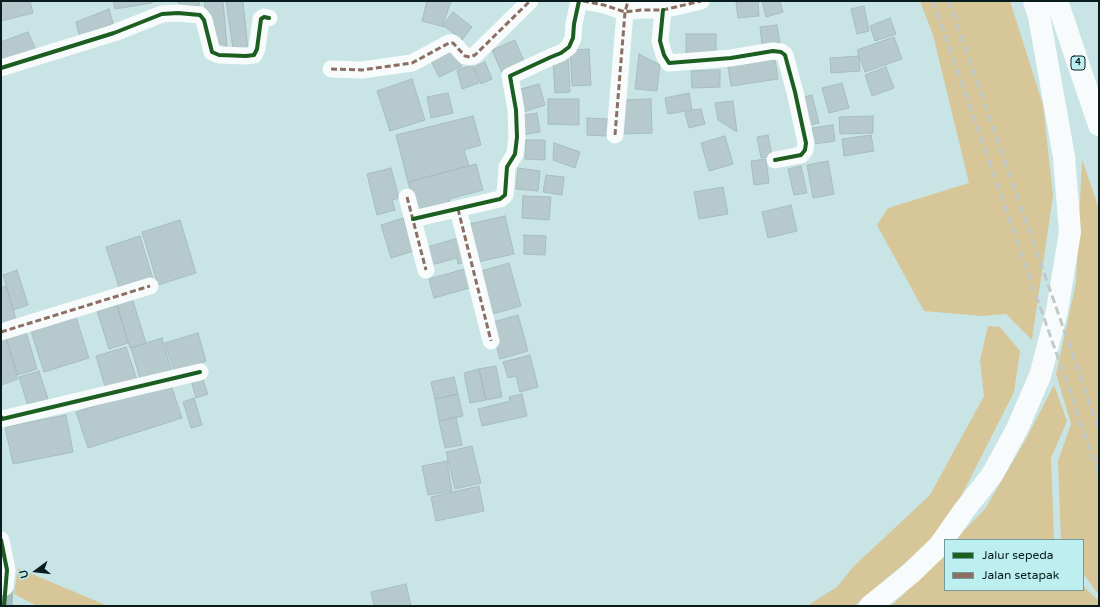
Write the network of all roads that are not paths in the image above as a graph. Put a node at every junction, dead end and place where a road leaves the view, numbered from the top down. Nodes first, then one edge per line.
1 (530, 1) edge
2 (579, 1) edge
3 (583, 1) edge
4 (701, 1) edge
5 (1034, 1) edge
6 (1057, 1) edge
7 (626, 7) edge
8 (663, 10) junction
9 (269, 18) dead end
10 (1, 68) edge
11 (331, 69) dead end
12 (1099, 125) edge
13 (615, 135) dead end
14 (775, 160) dead end
15 (407, 197) dead end
16 (458, 209) junction
17 (413, 219) junction
18 (426, 270) dead end
19 (150, 286) dead end
20 (1, 332) edge
21 (491, 341) dead end
22 (200, 372) dead end
23 (1, 420) edge
24 (1, 540) edge
25 (5, 587) dead end
26 (870, 606) edge

1 - 11 street
2 - 16 street
3 - 7 street
4 - 8 street
5 - 26 highway
6 - 12 highway, 4
7 - 8 street
7 - 13 street
8 - 14 street
9 - 10 street
15 - 17 street
16 - 17 street
16 - 21 street
17 - 18 street
19 - 20 street
22 - 23 street
24 - 25 street

